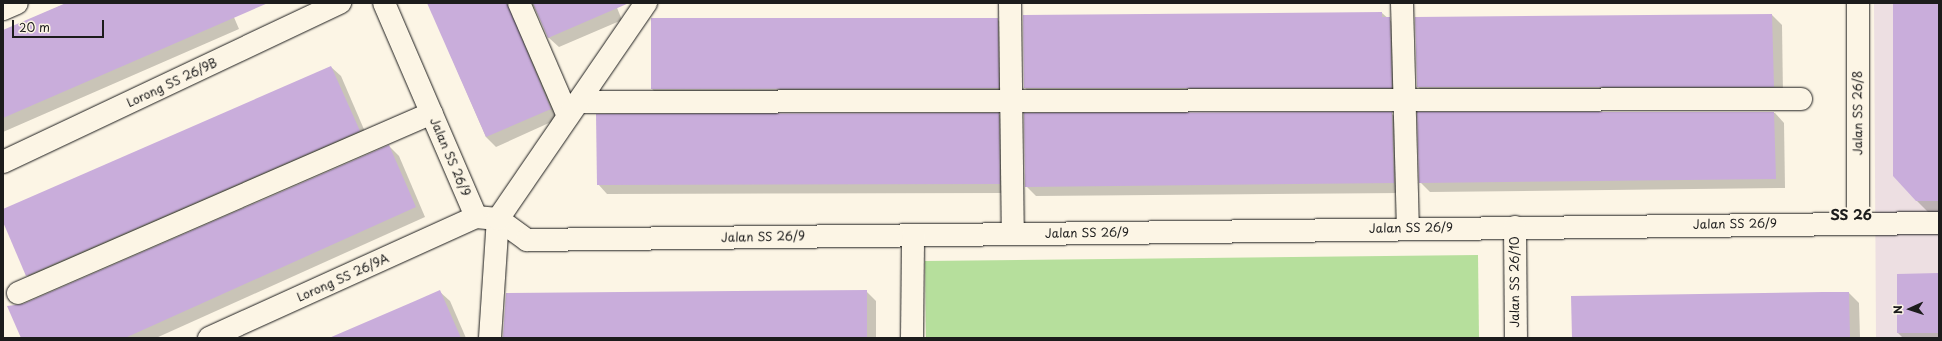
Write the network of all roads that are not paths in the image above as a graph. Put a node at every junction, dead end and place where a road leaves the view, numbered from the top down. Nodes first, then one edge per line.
1 (17, 3) edge
2 (340, 3) edge
3 (384, 3) edge
4 (519, 3) edge
5 (646, 3) edge
6 (1010, 3) edge
7 (1402, 3) edge
8 (1858, 3) edge
9 (3, 9) edge
10 (1801, 99) dead end
11 (1012, 100) junction
12 (1402, 100) junction
13 (573, 109) junction
14 (432, 113) junction
15 (3, 162) edge
16 (476, 217) junction
17 (498, 220) junction
18 (1858, 222) junction
19 (1939, 223) edge
20 (1515, 227) junction
21 (1408, 228) junction
22 (1013, 234) junction
23 (913, 236) junction
24 (18, 293) dead end
25 (209, 338) edge
26 (490, 338) edge
27 (912, 338) edge
28 (1516, 338) edge

1 - 9 street
2 - 15 street, Lorong SS 26/9B
3 - 14 street, Jalan SS 26/9
4 - 13 street
5 - 13 street
6 - 11 street
7 - 12 street
8 - 18 street, Jalan SS 26/8
10 - 12 street
11 - 12 street
11 - 13 street
11 - 22 street
12 - 21 street
13 - 17 street
14 - 16 street, Jalan SS 26/9
14 - 24 street
16 - 17 street, Jalan SS 26/9
16 - 25 street, Lorong SS 26/9A
17 - 23 street, Jalan SS 26/9
17 - 26 street
18 - 19 street, Jalan SS 26/9
18 - 20 street, Jalan SS 26/9
20 - 21 street, Jalan SS 26/9
20 - 28 street, Jalan SS 26/10
21 - 22 street, Jalan SS 26/9
22 - 23 street, Jalan SS 26/9
23 - 27 street

